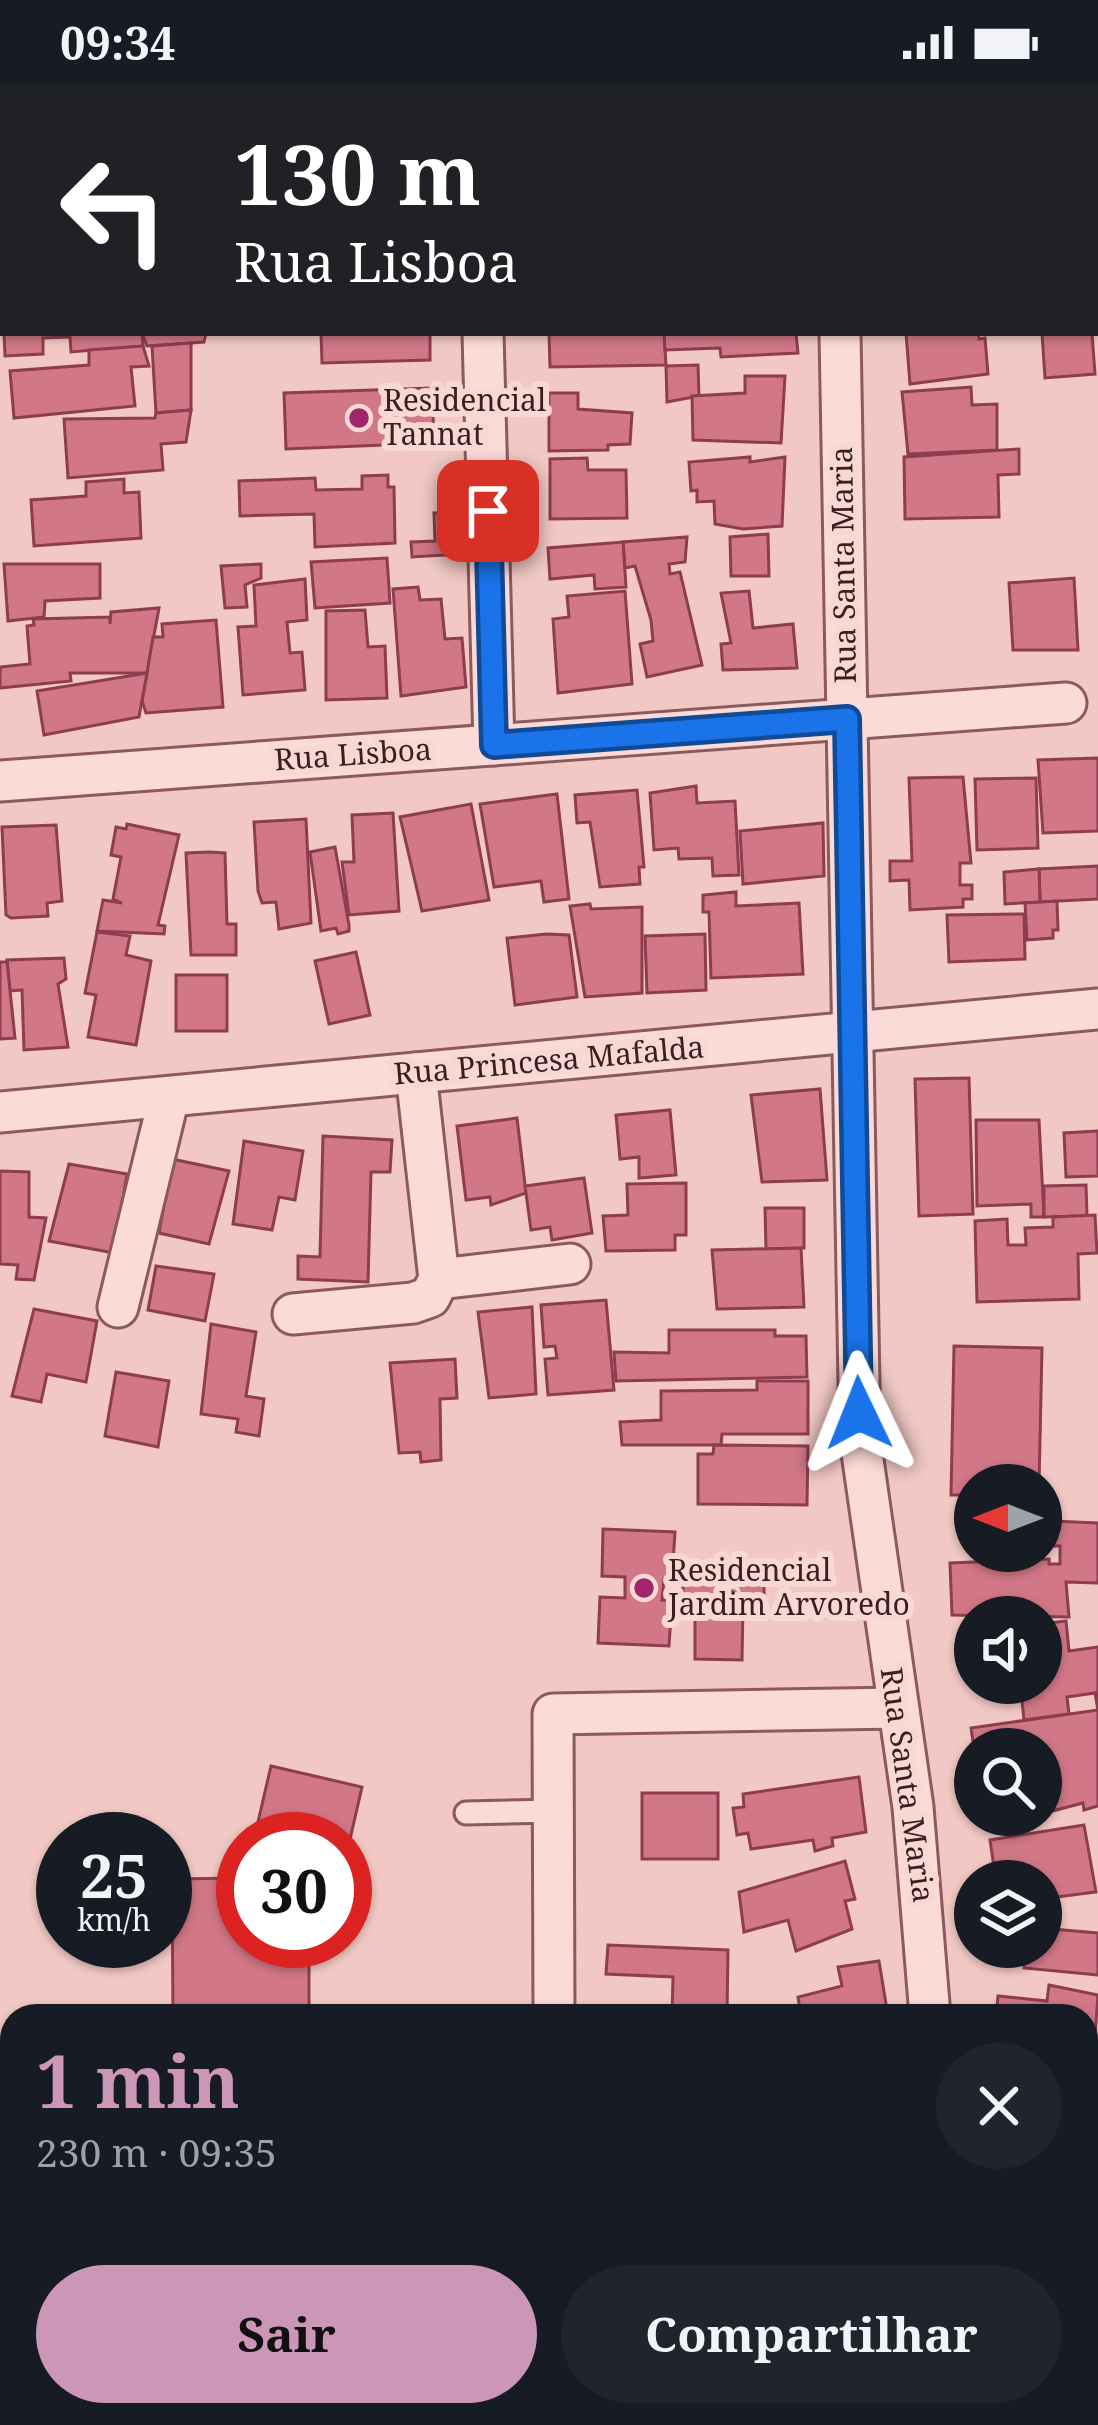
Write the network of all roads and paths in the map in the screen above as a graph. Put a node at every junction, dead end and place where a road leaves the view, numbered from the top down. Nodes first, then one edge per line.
1 (483, 336) edge
2 (840, 336) edge
3 (1066, 703) dead end
4 (847, 719) junction
5 (494, 745) junction
6 (0, 781) edge
7 (1098, 1009) edge
8 (852, 1032) junction
9 (416, 1073) junction
10 (169, 1096) junction
11 (0, 1112) edge
12 (570, 1264) dead end
13 (439, 1279) junction
14 (118, 1307) dead end
15 (293, 1314) dead end
16 (898, 1708) junction
17 (554, 1811) junction
18 (466, 1813) dead end
19 (554, 2004) edge
20 (929, 2004) edge

1 - 5 street
2 - 4 street, Rua Santa Maria
3 - 4 street, Rua Lisboa
4 - 5 street, Rua Lisboa
4 - 8 street, Rua Santa Maria
5 - 6 street, Rua Lisboa
7 - 8 street, Rua Princesa Mafalda
8 - 9 street, Rua Princesa Mafalda
8 - 16 street, Rua Santa Maria
9 - 10 street, Rua Princesa Mafalda
9 - 13 street
10 - 11 street, Rua Princesa Mafalda
10 - 14 street
12 - 13 street
13 - 15 street
16 - 17 street
16 - 20 street, Rua Santa Maria
17 - 18 lane
17 - 19 street

